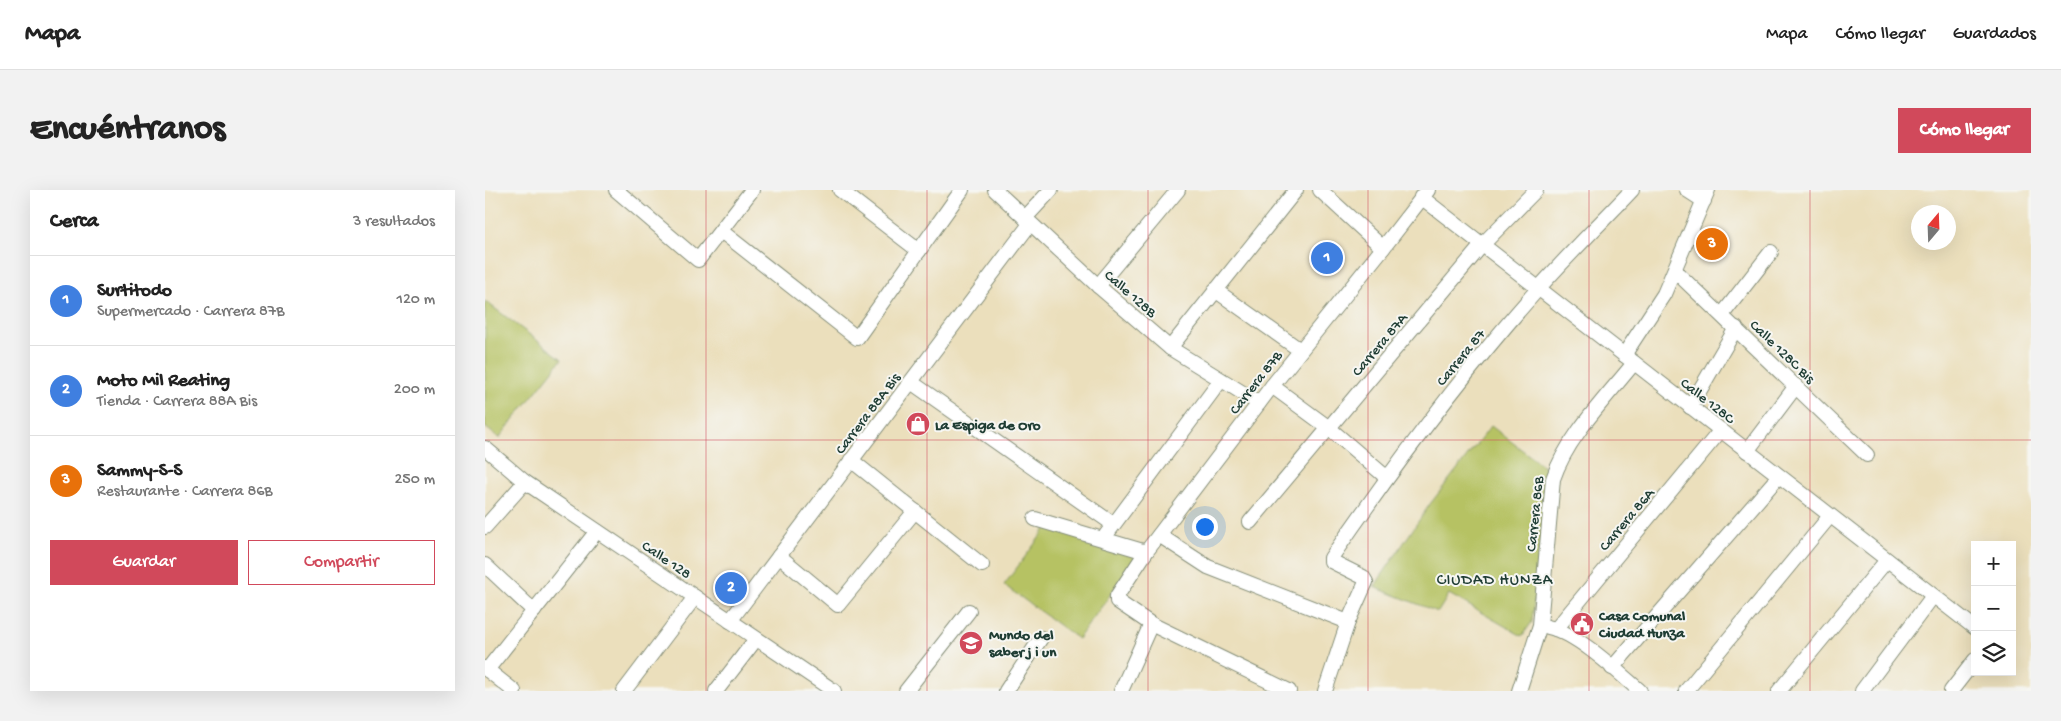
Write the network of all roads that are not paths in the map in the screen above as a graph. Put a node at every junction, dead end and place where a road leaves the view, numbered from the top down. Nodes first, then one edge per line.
1 (616, 190) edge
2 (752, 190) edge
3 (840, 190) edge
4 (962, 190) edge
5 (995, 190) edge
6 (1051, 190) edge
7 (1178, 190) edge
8 (1297, 190) edge
9 (1319, 190) edge
10 (1536, 190) edge
11 (1632, 190) edge
12 (1687, 190) edge
13 (1424, 194) edge
14 (1706, 196) edge
15 (1028, 221) junction
16 (721, 231) junction
17 (1482, 245) junction
18 (1383, 248) junction
19 (919, 251) junction
20 (1771, 252) dead end
21 (1675, 271) junction
22 (1097, 286) junction
23 (1538, 288) junction
24 (1215, 290) junction
25 (1722, 315) junction
26 (1737, 328) junction
27 (1170, 348) junction
28 (1300, 350) junction
29 (1629, 359) junction
30 (1221, 380) junction
31 (911, 382) junction
32 (1272, 386) junction
33 (1796, 386) junction
34 (1259, 403) junction
35 (1690, 407) junction
36 (1329, 428) junction
37 (1721, 430) junction
38 (485, 448) edge
39 (1747, 451) junction
40 (1867, 455) dead end
41 (851, 460) junction
42 (1779, 476) junction
43 (1386, 477) junction
44 (525, 482) junction
45 (915, 511) junction
46 (1831, 516) junction
47 (1035, 519) dead end
48 (1251, 522) dead end
49 (1113, 524) junction
50 (485, 527) edge
51 (597, 531) junction
52 (1159, 535) junction
53 (1103, 539) junction
54 (1146, 552) junction
55 (779, 556) junction
56 (1887, 560) junction
57 (982, 565) dead end
58 (485, 566) edge
59 (1933, 596) junction
60 (695, 598) junction
61 (534, 611) junction
62 (969, 611) dead end
63 (730, 621) junction
64 (1348, 622) junction
65 (1151, 624) junction
66 (1540, 625) junction
67 (1971, 625) edge
68 (1556, 628) junction
69 (1041, 638) dead end
70 (755, 639) junction
71 (1971, 665) edge
72 (1613, 668) junction
73 (486, 669) edge
74 (819, 687) edge
75 (514, 691) edge
76 (624, 691) edge
77 (716, 691) edge
78 (834, 691) edge
79 (906, 691) edge
80 (1006, 691) edge
81 (1121, 691) edge
82 (1289, 691) edge
83 (1325, 691) edge
84 (1519, 691) edge
85 (1640, 691) edge
86 (1686, 691) edge
87 (1779, 691) edge
88 (1861, 691) edge
89 (1951, 691) edge

1 - 16 street
2 - 16 street
3 - 19 street
4 - 19 street
5 - 15 street, Calle 128B
6 - 15 street, Carrera 88A Bis
7 - 22 street
8 - 24 street
9 - 18 street
10 - 17 street, Carrera 87A
11 - 23 street, Carrera 87
12 - 14 street
13 - 17 street, Calle 128C
13 - 18 street, Carrera 87B
14 - 21 street, Carrera 86B
15 - 22 street, Calle 128B
15 - 31 street, Carrera 88A Bis
16 - 19 street
17 - 23 street, Calle 128C
17 - 36 street, Carrera 87A
18 - 28 street, Carrera 87B
20 - 25 street
21 - 25 street, Calle 128C Bis
21 - 29 street, Carrera 86B
22 - 27 street, Calle 128B
23 - 29 street, Calle 128C
23 - 43 street, Carrera 87
24 - 27 street
24 - 28 street
25 - 26 street, Calle 128C Bis
26 - 33 street, Calle 128C Bis
26 - 35 street
27 - 30 street, Calle 128B
28 - 32 street, Carrera 87B
29 - 35 street, Calle 128C
29 - 66 street, Carrera 86B
30 - 34 street, Calle 128B
30 - 49 street
31 - 41 street, Carrera 88A Bis
31 - 49 street
32 - 34 street, Carrera 87B
32 - 36 street
33 - 39 street
33 - 40 street, Calle 128C Bis
34 - 52 street, Carrera 87B
35 - 37 street, Calle 128C
36 - 43 street
36 - 48 street, Carrera 87A
37 - 39 street, Calle 128C
37 - 68 street, Carrera 86A
38 - 44 street, Calle 128
39 - 42 street, Calle 128C
41 - 45 street
41 - 55 street, Carrera 88A Bis
42 - 46 street, Calle 128C
42 - 72 street
43 - 64 street, Carrera 87
44 - 50 street
44 - 51 street, Calle 128
45 - 55 street
45 - 57 street
46 - 56 street, Calle 128C
46 - 86 street
47 - 53 street
49 - 53 street
51 - 60 street, Calle 128
51 - 61 street
52 - 54 street, Carrera 87B
52 - 64 street
53 - 54 street
54 - 65 street, Carrera 87B
55 - 63 street, Carrera 88A Bis
56 - 59 street, Calle 128C
56 - 87 street
58 - 61 street
59 - 67 street, Calle 128C
59 - 88 street
60 - 63 street, Calle 128
60 - 76 street
61 - 73 street
62 - 79 street
63 - 70 street, Calle 128
64 - 83 street
65 - 81 street
65 - 82 street
66 - 68 street
66 - 84 street, Carrera 86B
68 - 72 street
69 - 80 street
70 - 74 street, Calle 128
70 - 77 street
71 - 89 street
72 - 85 street
73 - 75 street
74 - 78 street, Calle 128

